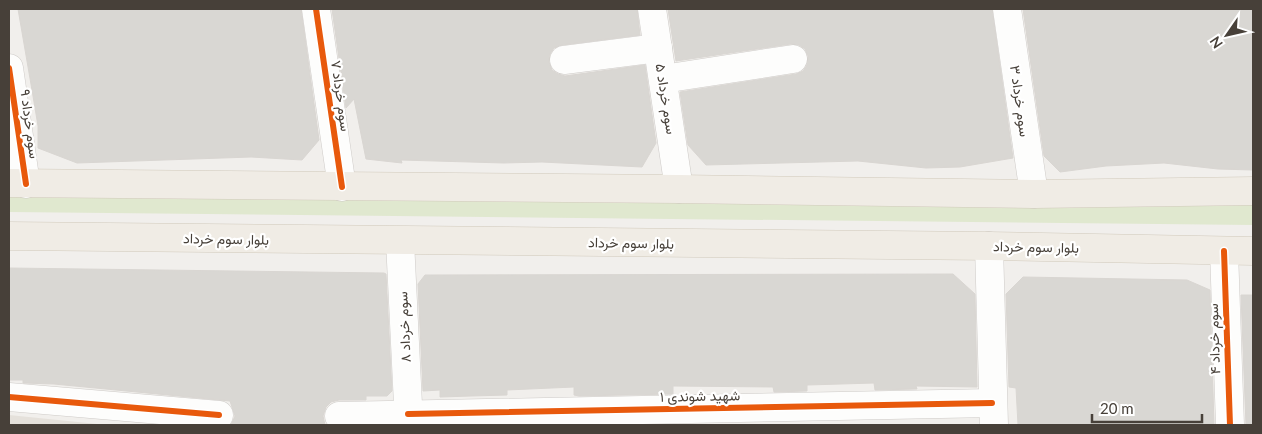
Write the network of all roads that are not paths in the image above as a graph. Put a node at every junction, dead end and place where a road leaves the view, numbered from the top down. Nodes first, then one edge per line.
1 (316, 9) edge
2 (652, 9) edge
3 (1007, 9) edge
4 (658, 48) junction
5 (793, 59) dead end
6 (564, 60) dead end
7 (9, 68) edge
8 (663, 79) junction
9 (17, 184) edge
10 (342, 187) junction
11 (679, 189) junction
12 (1253, 191) edge
13 (1034, 194) junction
14 (9, 236) edge
15 (400, 240) junction
16 (989, 246) junction
17 (1253, 251) edge
18 (1224, 252) junction
19 (9, 397) edge
20 (993, 414) edge
21 (219, 415) dead end
22 (339, 416) dead end
23 (668, 417) edge
24 (408, 420) edge
25 (1230, 425) edge

1 - 10 street, سوم خرداد ۷
2 - 4 street, سوم خرداد ۵
3 - 13 street, سوم خرداد ۳
4 - 6 street
4 - 8 street, سوم خرداد ۵
5 - 8 street
7 - 9 street, سوم خرداد ۹
8 - 11 street, سوم خرداد ۵
9 - 10 main road
10 - 11 main road
11 - 13 main road
12 - 13 main road
14 - 15 main road, بلوار سوم خرداد
15 - 16 main road, بلوار سوم خرداد
15 - 24 street, سوم خرداد ۸
16 - 18 main road, بلوار سوم خرداد
16 - 20 street
17 - 18 main road, بلوار سوم خرداد
18 - 25 street, سوم خرداد ۴
19 - 21 street
20 - 23 street, شهید شوندی ۱
22 - 24 street, شهید شوندی ۱
23 - 24 street, شهید شوندی ۱

